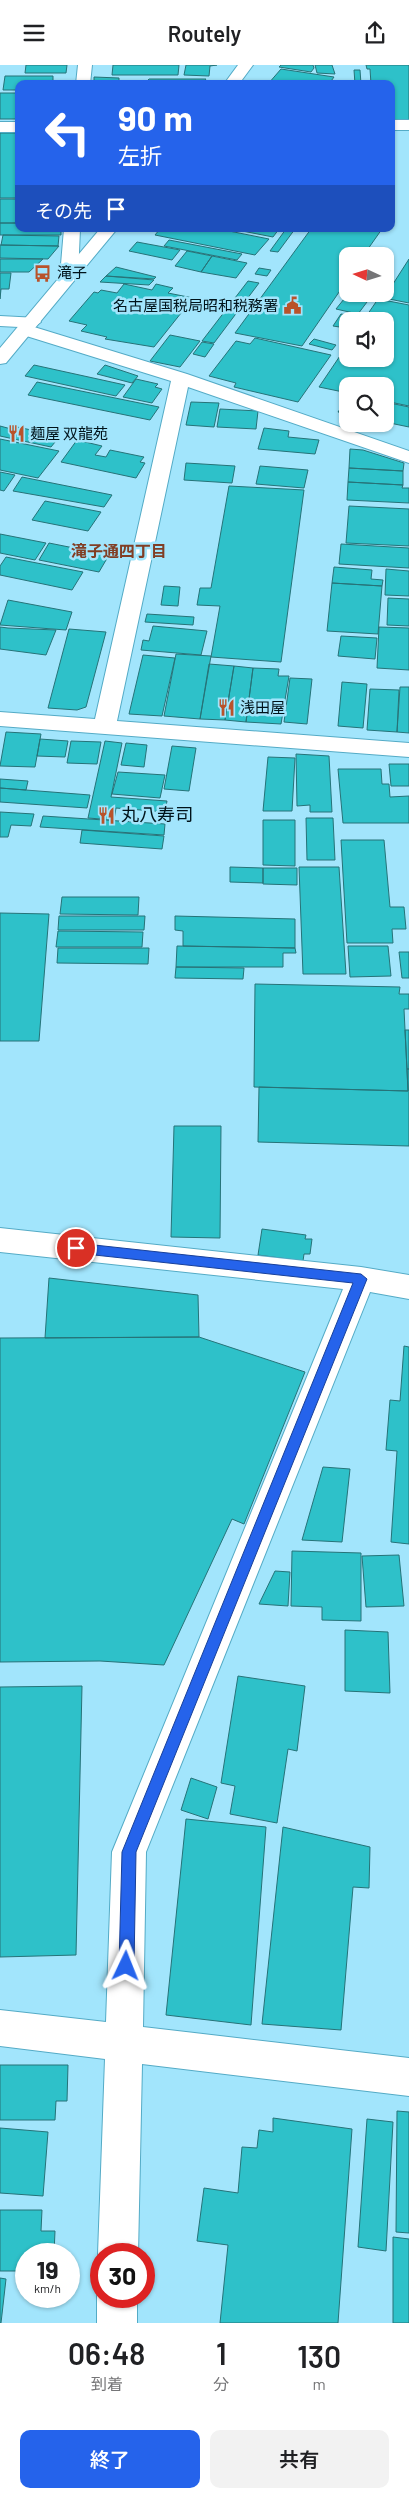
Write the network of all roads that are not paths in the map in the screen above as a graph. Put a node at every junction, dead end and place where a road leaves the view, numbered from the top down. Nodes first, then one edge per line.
1 (85, 65) edge
2 (246, 65) edge
3 (83, 80) edge
4 (234, 80) edge
5 (395, 125) edge
6 (409, 125) edge
7 (0, 127) edge
8 (15, 127) edge
9 (72, 232) edge
10 (106, 232) edge
11 (69, 276) junction
12 (0, 321) edge
13 (29, 326) junction
14 (0, 359) edge
15 (181, 378) junction
16 (409, 457) edge
17 (0, 719) edge
18 (105, 726) junction
19 (409, 750) edge
20 (0, 1240) edge
21 (361, 1279) junction
22 (409, 1287) edge
23 (0, 2028) edge
24 (124, 2042) junction
25 (409, 2077) edge
26 (118, 2243) edge
27 (117, 2308) edge
28 (116, 2323) edge

1 - 3 street
2 - 4 street
5 - 6 street
7 - 8 street
9 - 11 street
10 - 11 street
11 - 13 street
12 - 13 street
13 - 14 street
13 - 15 street
15 - 16 street
15 - 18 street
17 - 18 street
18 - 19 street
20 - 21 street
21 - 22 street
21 - 24 street
23 - 24 street
24 - 25 street
24 - 26 street
27 - 28 street

